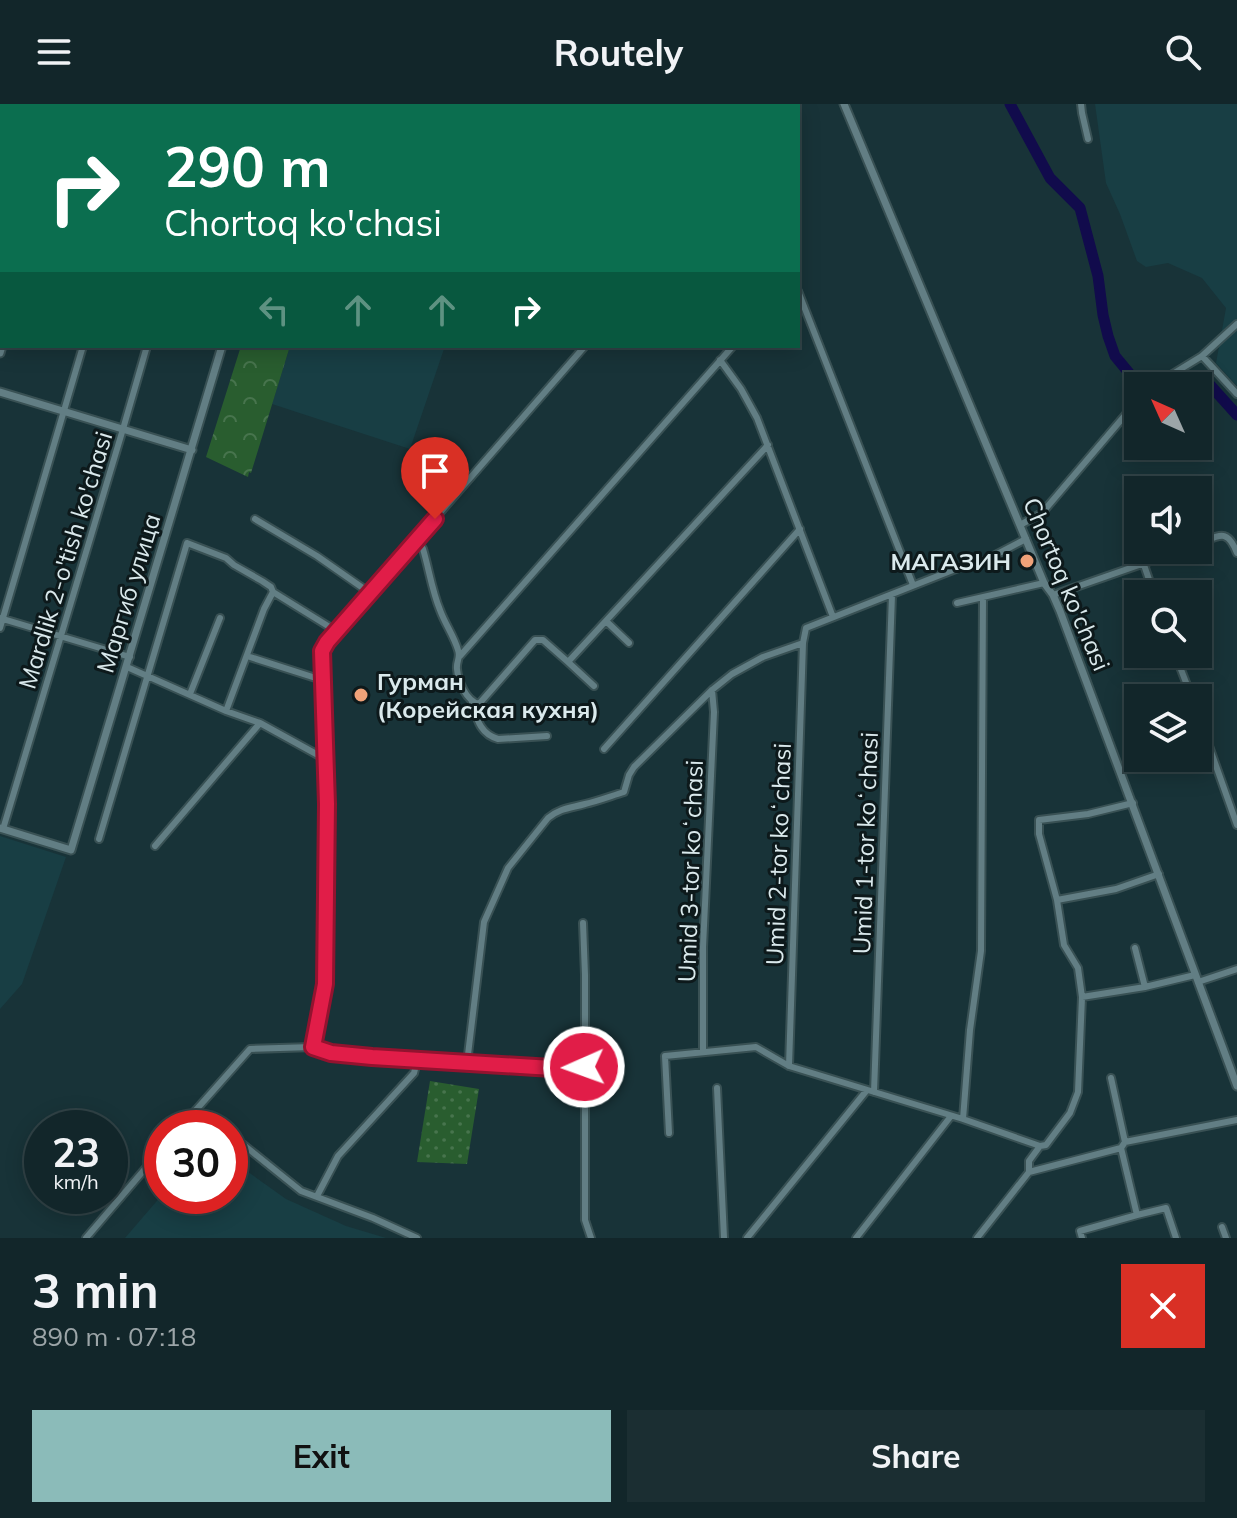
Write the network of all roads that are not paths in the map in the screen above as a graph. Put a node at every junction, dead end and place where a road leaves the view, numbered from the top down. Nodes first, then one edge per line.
1 (844, 104) edge
2 (1081, 104) edge
3 (1088, 139) dead end
4 (800, 296) edge
5 (1237, 324) edge
6 (82, 348) edge
7 (146, 348) edge
8 (221, 348) edge
9 (583, 348) edge
10 (731, 348) edge
11 (1202, 356) junction
12 (720, 360) junction
13 (1176, 372) edge
14 (0, 392) edge
15 (1237, 394) edge
16 (64, 411) junction
17 (1124, 416) edge
18 (123, 429) junction
19 (768, 445) junction
20 (192, 450) junction
21 (255, 519) dead end
22 (1020, 525) junction
23 (800, 529) junction
24 (1026, 539) junction
25 (1212, 539) edge
26 (417, 540) junction
27 (1237, 553) edge
28 (1144, 565) joint
29 (1149, 580) edge
30 (1044, 583) junction
31 (913, 585) junction
32 (273, 592) junction
33 (370, 593) junction
34 (892, 595) junction
35 (1053, 595) junction
36 (983, 597) junction
37 (957, 603) dead end
38 (833, 617) junction
39 (1, 618) edge
40 (220, 618) dead end
41 (606, 621) junction
42 (0, 628) edge
43 (336, 631) junction
44 (60, 635) junction
45 (629, 643) dead end
46 (803, 643) junction
47 (247, 656) junction
48 (460, 656) junction
49 (130, 657) junction
50 (568, 662) junction
51 (127, 667) junction
52 (149, 676) junction
53 (322, 680) junction
54 (594, 686) dead end
55 (712, 690) junction
56 (190, 694) junction
57 (472, 703) junction
58 (226, 711) junction
59 (260, 723) junction
60 (547, 736) dead end
61 (604, 749) dead end
62 (1212, 754) edge
63 (325, 755) junction
64 (1133, 803) junction
65 (1237, 825) edge
66 (1, 829) edge
67 (99, 839) dead end
68 (155, 846) dead end
69 (1159, 874) junction
70 (1057, 900) junction
71 (583, 923) dead end
72 (1135, 948) dead end
73 (1237, 969) edge
74 (1196, 979) junction
75 (1145, 987) junction
76 (1082, 997) junction
77 (313, 1047) junction
78 (703, 1052) junction
79 (417, 1061) junction
80 (467, 1063) junction
81 (789, 1066) junction
82 (584, 1070) junction
83 (1111, 1078) dead end
84 (1237, 1086) edge
85 (717, 1088) dead end
86 (870, 1091) junction
87 (196, 1110) edge
88 (951, 1116) junction
89 (963, 1119) junction
90 (1237, 1120) edge
91 (669, 1133) dead end
92 (1123, 1145) junction
93 (1040, 1146) junction
94 (248, 1148) edge
95 (144, 1170) edge
96 (1029, 1172) junction
97 (317, 1196) junction
98 (1137, 1215) junction
99 (986, 1227) junction
100 (1222, 1227) dead end
101 (86, 1238) edge
102 (417, 1238) edge
103 (591, 1238) edge
104 (724, 1238) edge
105 (747, 1238) edge
106 (856, 1238) edge
107 (977, 1238) edge
108 (989, 1238) edge
109 (1082, 1238) edge
110 (1176, 1238) edge
111 (1226, 1238) edge

1 - 22 street, Chortoq ko'chasi
2 - 3 street
4 - 31 street
5 - 11 street
6 - 16 street
7 - 18 street, Mardlik 2-o'tish ko'chasi
8 - 20 street, Маргиб улица
9 - 26 street
10 - 12 street
11 - 13 street
11 - 15 street
12 - 19 street
12 - 48 street
14 - 16 street
16 - 18 street
16 - 39 street
17 - 22 street
18 - 20 street
18 - 44 street, Mardlik 2-o'tish ko'chasi
19 - 23 street
19 - 41 street
20 - 49 street, Маргиб улица
21 - 33 street
22 - 24 street, Chortoq ko'chasi
23 - 38 street
23 - 61 street
24 - 30 street, Chortoq ko'chasi
24 - 31 street
25 - 27 street
26 - 33 street
26 - 48 street
28 - 29 street
28 - 35 street
30 - 35 street, Chortoq ko'chasi
30 - 36 street
31 - 34 street
32 - 43 street
32 - 47 street
32 - 52 street
33 - 43 street
34 - 38 street
34 - 86 street, Umid 1-tor koʻchasi
35 - 64 street, Chortoq ko'chasi
36 - 37 street
36 - 89 street
38 - 46 street
39 - 42 street
39 - 44 street
40 - 56 street
41 - 45 street
41 - 50 street
43 - 53 street
44 - 49 street
44 - 66 street, Mardlik 2-o'tish ko'chasi
46 - 55 street
46 - 81 street, Umid 2-tor koʻchasi
47 - 53 street
47 - 58 street
48 - 57 street
49 - 51 street, Маргиб улица
50 - 54 street
50 - 57 street
51 - 52 street
51 - 66 street, Маргиб улица
52 - 56 street
52 - 67 street
53 - 63 street
55 - 78 street, Umid 3-tor koʻchasi
55 - 80 street
56 - 58 street
57 - 60 street
58 - 59 street
59 - 63 street
59 - 68 street
62 - 65 street
63 - 77 street
64 - 69 street, Chortoq ko'chasi
64 - 70 street
69 - 70 street
69 - 74 street, Chortoq ko'chasi
70 - 76 street
71 - 82 street
72 - 75 street
73 - 74 street
74 - 75 street
74 - 84 street, Chortoq ko'chasi
75 - 76 street
76 - 93 street
77 - 79 street
77 - 87 street
78 - 81 street
78 - 91 street
79 - 80 street
79 - 97 street
80 - 82 street
81 - 86 street
82 - 103 street
83 - 92 street
85 - 104 street
86 - 88 street
86 - 105 street
88 - 89 street
88 - 106 street
89 - 93 street
90 - 92 street
92 - 96 street
92 - 98 street
93 - 96 street
94 - 97 street
95 - 101 street
96 - 99 street
97 - 102 street
98 - 109 street
98 - 110 street
99 - 107 street
99 - 108 street
100 - 111 street

